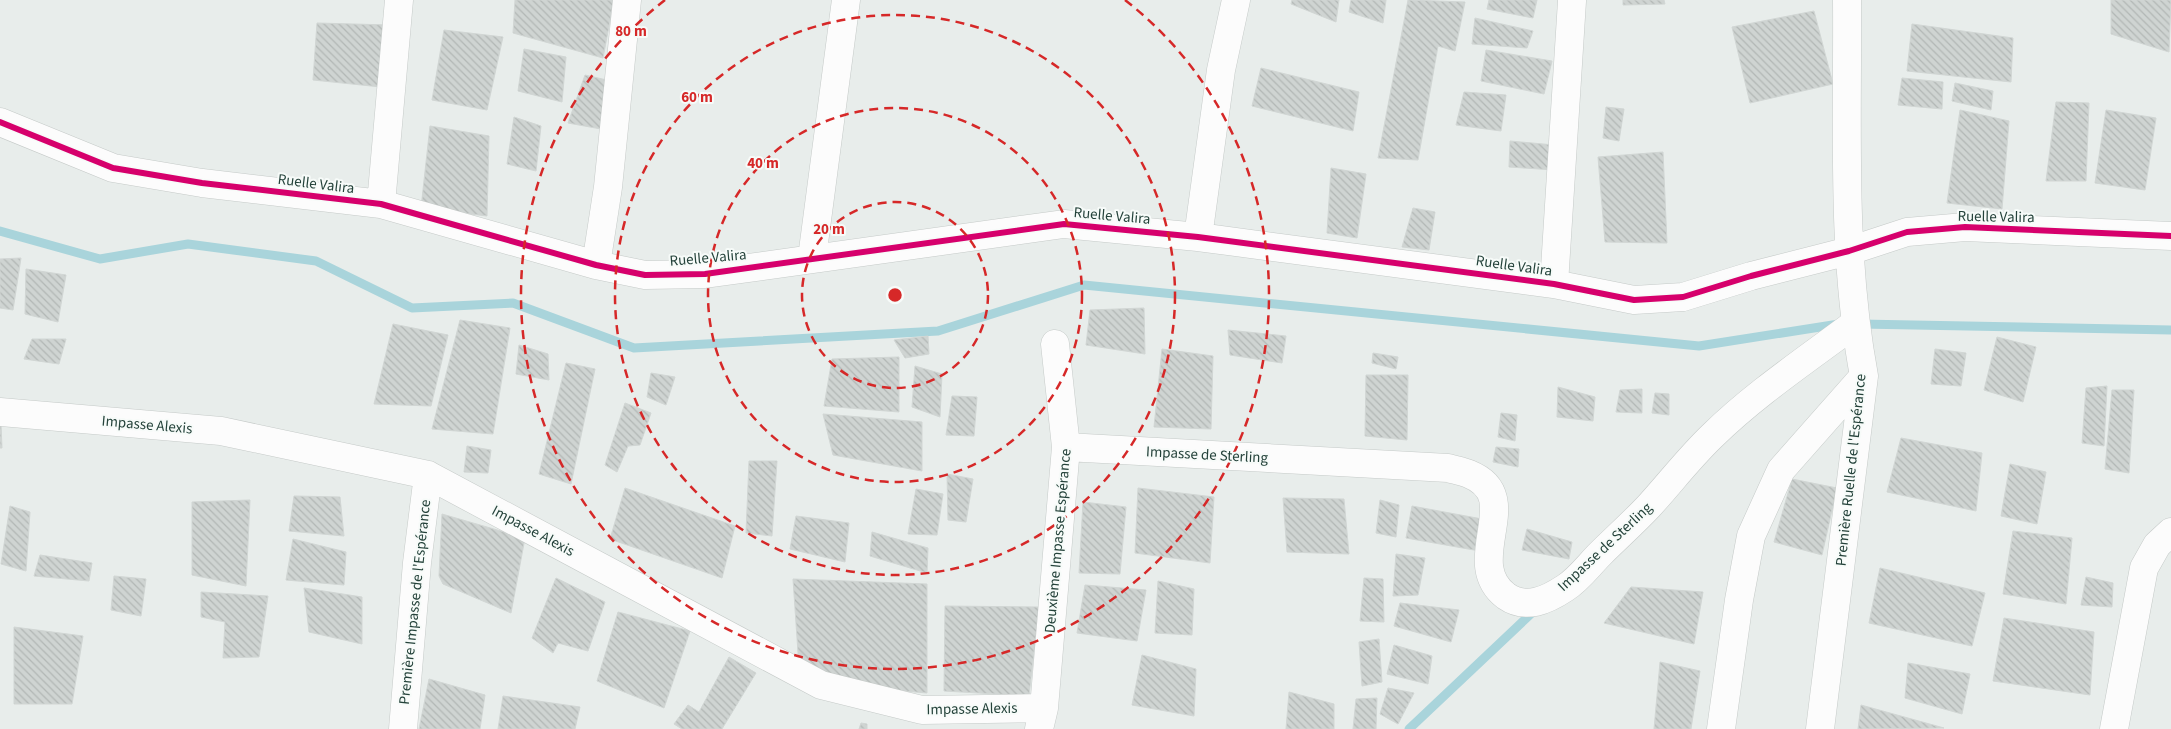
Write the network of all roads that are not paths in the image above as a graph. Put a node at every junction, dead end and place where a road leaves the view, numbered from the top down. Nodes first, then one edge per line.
1 (400, 0) edge
2 (627, 0) edge
3 (846, 0) edge
4 (1236, 0) edge
5 (1847, 0) edge
6 (1572, 1) edge
7 (0, 122) edge
8 (381, 204) junction
9 (2171, 236) edge
10 (1198, 237) junction
11 (1849, 251) junction
12 (812, 258) junction
13 (596, 265) junction
14 (1554, 284) junction
15 (1854, 324) junction
16 (1055, 344) dead end
17 (1864, 376) junction
18 (0, 412) edge
19 (1066, 447) junction
20 (428, 474) junction
21 (2171, 532) edge
22 (1042, 718) edge
23 (403, 729) edge
24 (1721, 729) edge
25 (1820, 729) edge
26 (2114, 729) edge

1 - 8 street
2 - 13 street
3 - 12 street
4 - 10 street
5 - 11 street, Première Ruelle de l'Espérance
6 - 14 street
7 - 8 street, Ruelle Valira
8 - 13 street, Ruelle Valira
9 - 11 street, Ruelle Valira
10 - 12 street, Ruelle Valira
10 - 14 street, Ruelle Valira
11 - 14 street, Ruelle Valira
11 - 15 street, Première Ruelle de l'Espérance
12 - 13 street, Ruelle Valira
15 - 17 street, Première Ruelle de l'Espérance
15 - 19 street, Impasse de Sterling
16 - 19 street, Deuxième Impasse Espérance
17 - 24 street
17 - 25 street, Première Ruelle de l'Espérance
18 - 20 street, Impasse Alexis
19 - 22 street, Deuxième Impasse Espérance
20 - 22 street, Impasse Alexis
20 - 23 street, Première Impasse de l'Espérance
21 - 26 street

